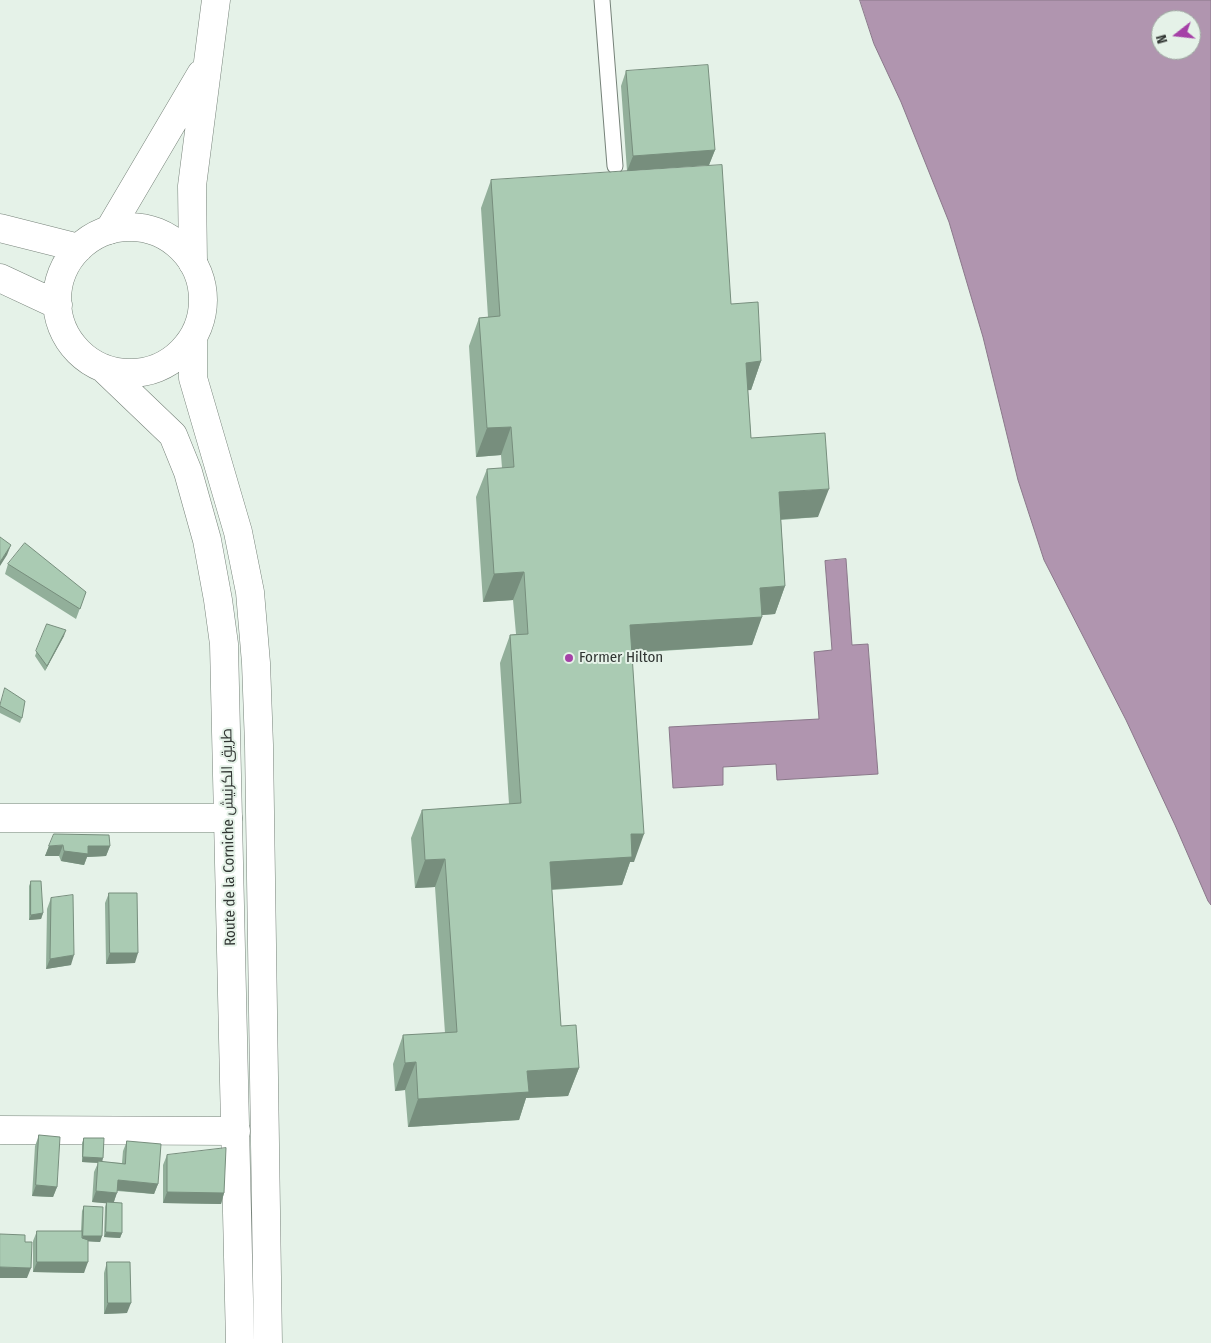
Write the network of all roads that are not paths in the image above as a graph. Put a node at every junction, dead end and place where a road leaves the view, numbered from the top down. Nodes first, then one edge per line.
1 (216, 0) edge
2 (602, 0) edge
3 (207, 64) junction
4 (615, 166) dead end
5 (0, 228) edge
6 (110, 230) junction
7 (79, 248) junction
8 (193, 263) junction
9 (0, 278) edge
10 (58, 304) junction
11 (193, 338) junction
12 (103, 368) junction
13 (0, 818) edge
14 (228, 818) junction
15 (0, 1130) edge
16 (236, 1131) junction
17 (240, 1343) edge
18 (268, 1343) edge

1 - 3 street
2 - 4 lane
3 - 6 street
3 - 8 street
5 - 7 street
6 - 7 street
6 - 8 street
7 - 10 street
8 - 11 street
9 - 10 street
10 - 12 street
11 - 12 street
11 - 18 street, Route de la Corniche طريق الكرنيش
12 - 14 street, Route de la Corniche طريق الكرنيش
13 - 14 street
14 - 16 street, Route de la Corniche طريق الكرنيش
15 - 16 street
16 - 17 street, Route de la Corniche طريق الكرنيش

